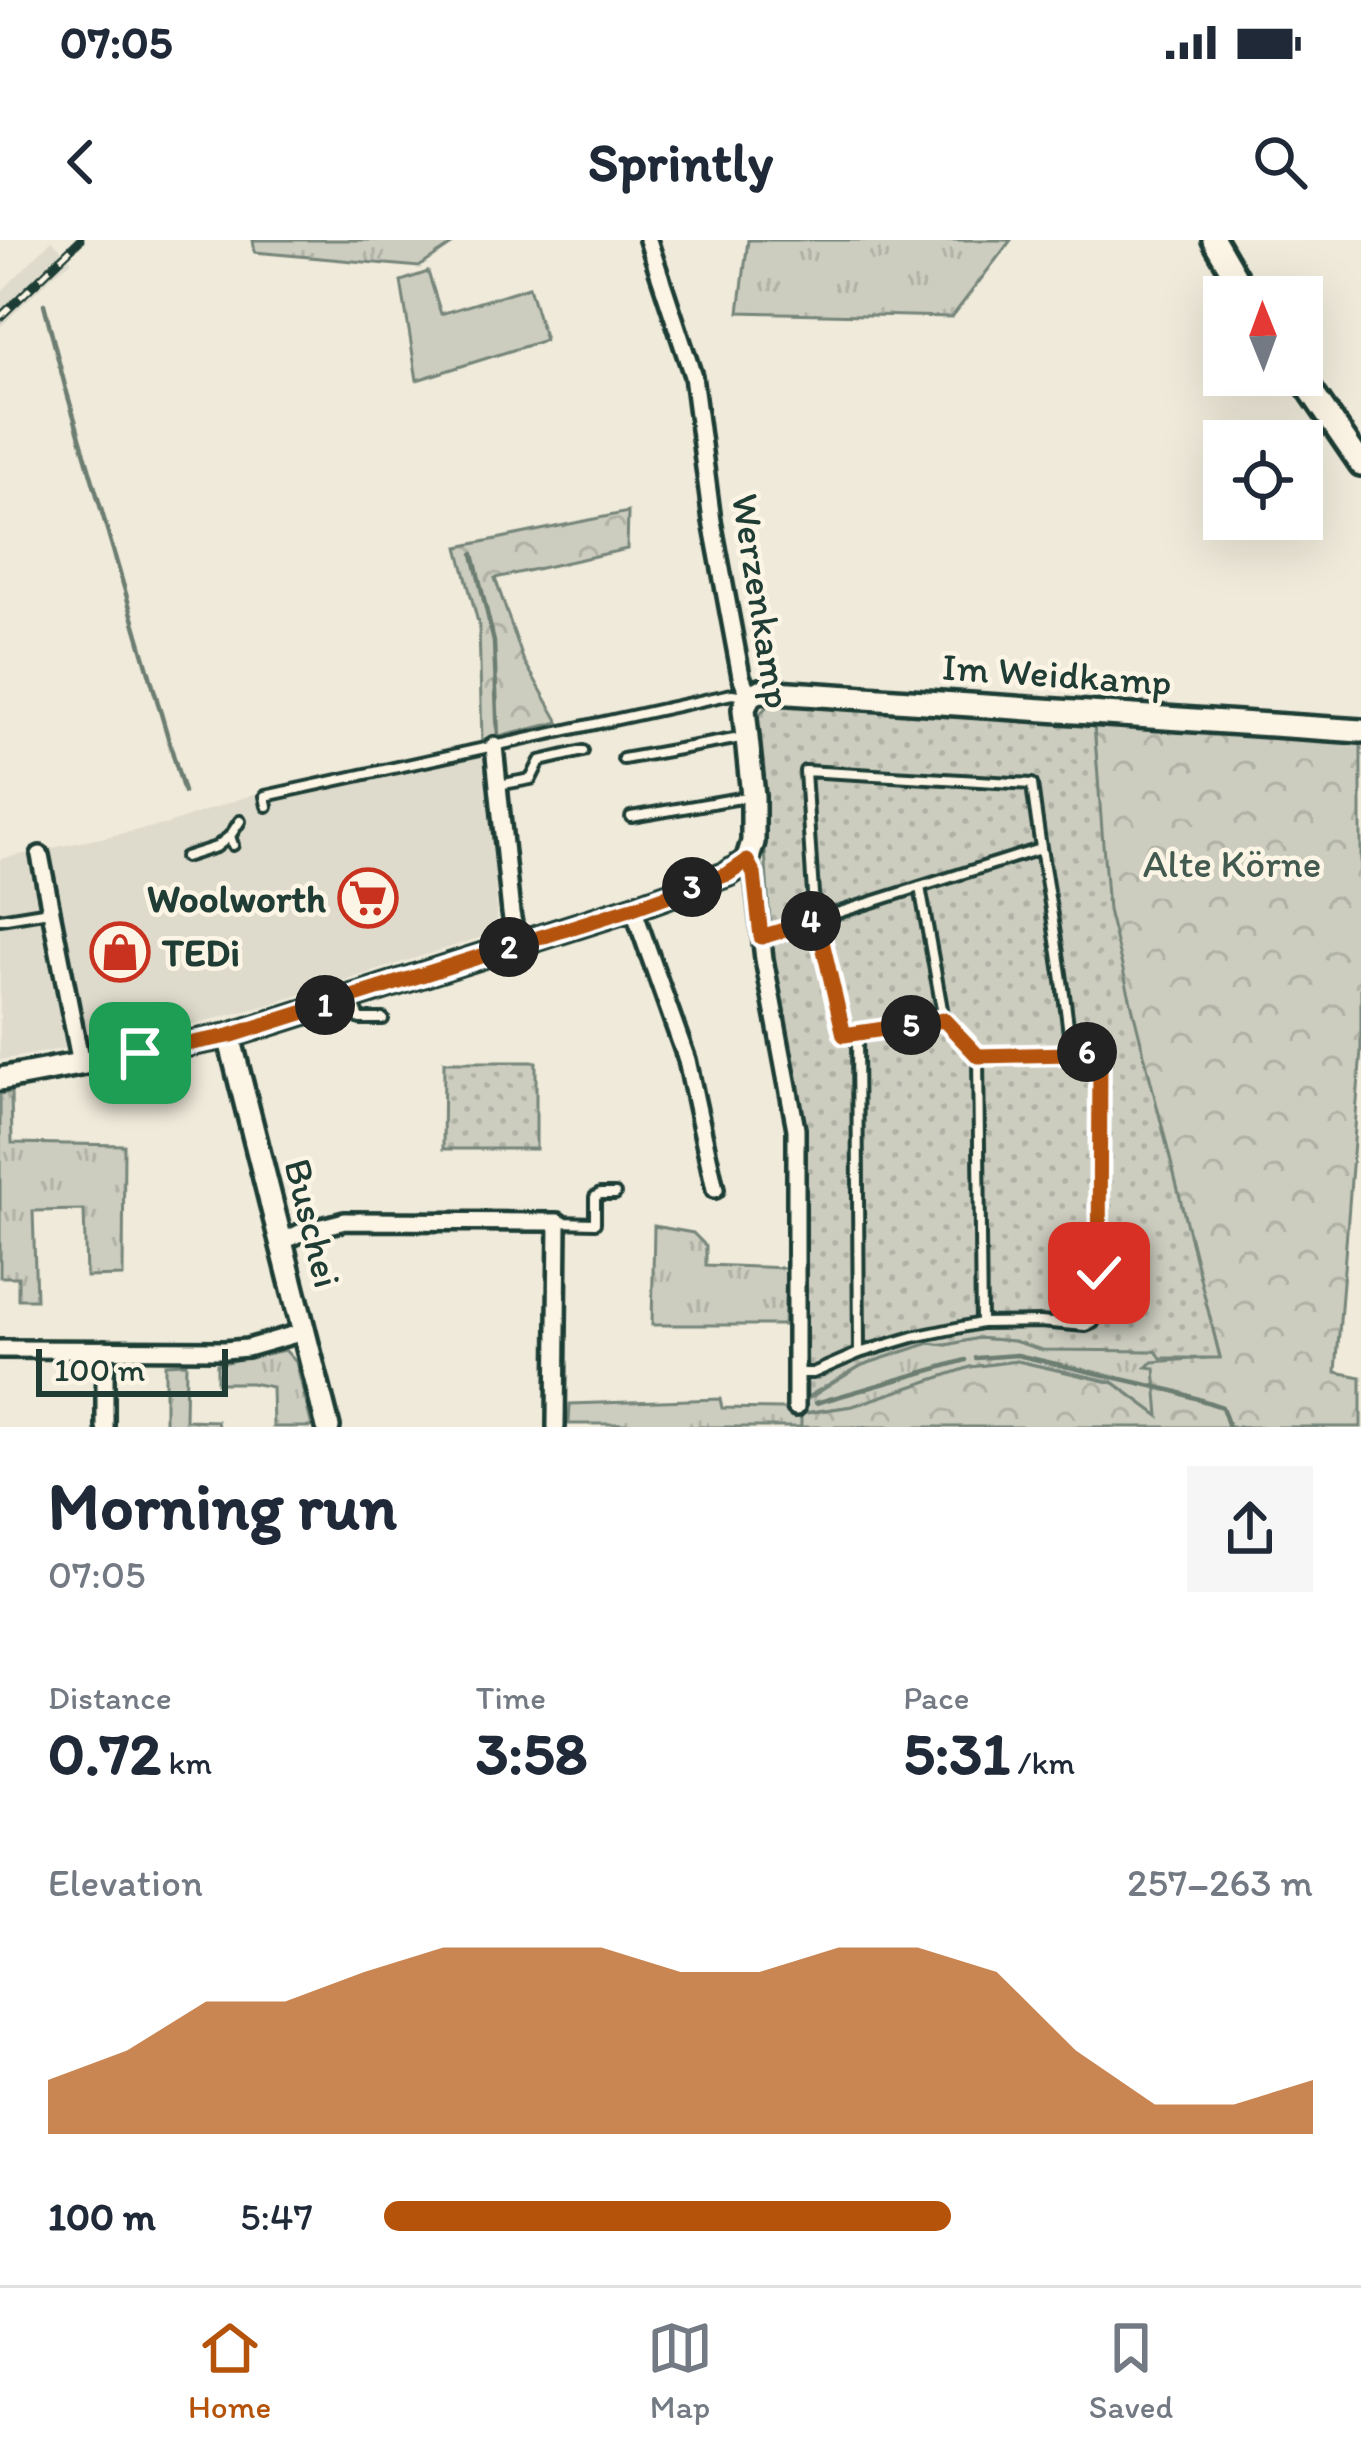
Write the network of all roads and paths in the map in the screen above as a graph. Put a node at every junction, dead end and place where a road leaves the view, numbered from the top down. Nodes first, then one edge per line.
1 (648, 240) edge
2 (1214, 240) edge
3 (1235, 276) edge
4 (1314, 396) edge
5 (1361, 464) edge
6 (749, 696) junction
7 (1361, 731) edge
8 (747, 736) junction
9 (494, 746) junction
10 (583, 751) dead end
11 (623, 759) dead end
12 (498, 784) junction
13 (303, 788) junction
14 (753, 796) junction
15 (305, 800) dead end
16 (267, 806) dead end
17 (631, 817) dead end
18 (240, 821) dead end
19 (1040, 849) junction
20 (40, 855) dead end
21 (185, 857) dead end
22 (747, 861) junction
23 (920, 887) junction
24 (633, 908) junction
25 (51, 910) junction
26 (0, 920) edge
27 (817, 920) junction
28 (761, 937) junction
29 (517, 945) junction
30 (351, 997) junction
31 (382, 1019) dead end
32 (944, 1020) junction
33 (856, 1033) junction
34 (229, 1036) junction
35 (1071, 1054) junction
36 (978, 1056) junction
37 (81, 1064) junction
38 (0, 1079) edge
39 (715, 1189) dead end
40 (616, 1194) dead end
41 (558, 1222) junction
42 (282, 1242) junction
43 (981, 1323) junction
44 (303, 1332) junction
45 (0, 1348) edge
46 (105, 1349) junction
47 (860, 1353) junction
48 (796, 1373) junction
49 (796, 1407) dead end
50 (105, 1427) edge
51 (328, 1427) edge
52 (556, 1427) edge

1 - 6 street, Werzenkamp
2 - 3 street
4 - 5 street
6 - 7 street, Im Weidkamp
6 - 8 street, Werzenkamp
6 - 9 lane
8 - 11 lane
8 - 14 street, Werzenkamp
9 - 12 street
9 - 13 lane
10 - 12 lane
12 - 29 street
13 - 15 lane
13 - 16 lane
14 - 17 lane
14 - 22 street, Werzenkamp
18 - 21 lane
19 - 23 lane
19 - 27 lane
19 - 35 lane
20 - 25 street
22 - 24 street
22 - 28 street, Werzenkamp
23 - 27 lane
23 - 32 lane
24 - 29 street
24 - 39 street
25 - 26 lane
25 - 37 street
27 - 28 lane
27 - 33 lane
28 - 48 street, Werzenkamp
29 - 30 street
30 - 31 lane
30 - 34 street
32 - 33 lane
32 - 36 lane
33 - 47 lane
34 - 37 street
34 - 42 street, Buschei
35 - 36 lane
35 - 43 lane
36 - 43 lane
37 - 38 street
40 - 41 lane
41 - 42 street
41 - 52 street
42 - 44 street, Buschei
43 - 47 lane
44 - 46 street
44 - 51 street, Buschei
45 - 46 street
46 - 50 street
47 - 48 lane
48 - 49 street, Werzenkamp

